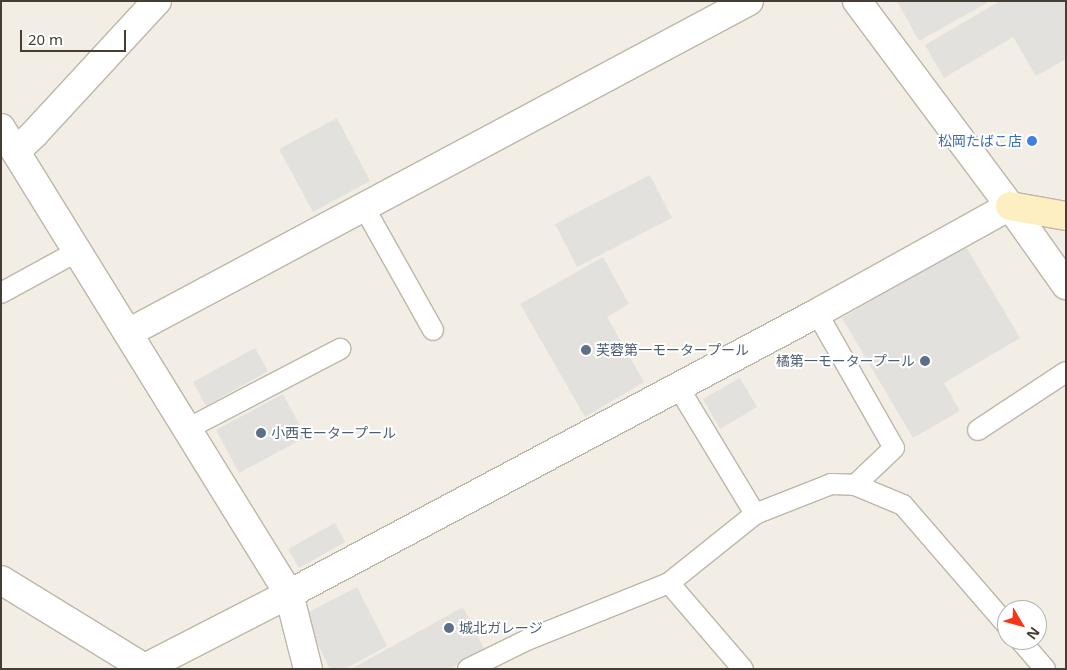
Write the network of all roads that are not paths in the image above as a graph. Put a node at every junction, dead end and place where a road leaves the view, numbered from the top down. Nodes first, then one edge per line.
1 (157, 1) edge
2 (749, 1) edge
3 (856, 1) edge
4 (9, 140) edge
5 (1010, 206) junction
6 (364, 207) junction
7 (1065, 213) edge
8 (78, 251) junction
9 (1066, 285) edge
10 (1, 293) edge
11 (817, 313) junction
12 (433, 330) dead end
13 (128, 333) junction
14 (340, 349) dead end
15 (1066, 372) edge
16 (677, 385) junction
17 (187, 429) junction
18 (978, 430) dead end
19 (855, 485) junction
20 (755, 514) junction
21 (1, 580) edge
22 (669, 583) junction
23 (289, 594) junction
24 (997, 614) edge
25 (1029, 650) edge
26 (145, 668) edge
27 (740, 668) edge
28 (308, 669) edge
29 (468, 669) edge
30 (1045, 669) edge

1 - 4 street
2 - 6 street
3 - 5 street
4 - 8 street
5 - 7 street
5 - 9 street
5 - 11 street
6 - 12 lane
6 - 13 street
8 - 10 lane
8 - 13 street
11 - 16 street
11 - 19 lane
13 - 17 street
14 - 17 lane
15 - 18 lane
16 - 20 lane
16 - 23 street
17 - 23 street
19 - 20 lane
19 - 24 lane
20 - 22 lane
21 - 26 street
22 - 27 lane
22 - 29 lane
23 - 26 street
23 - 28 street
25 - 30 lane

